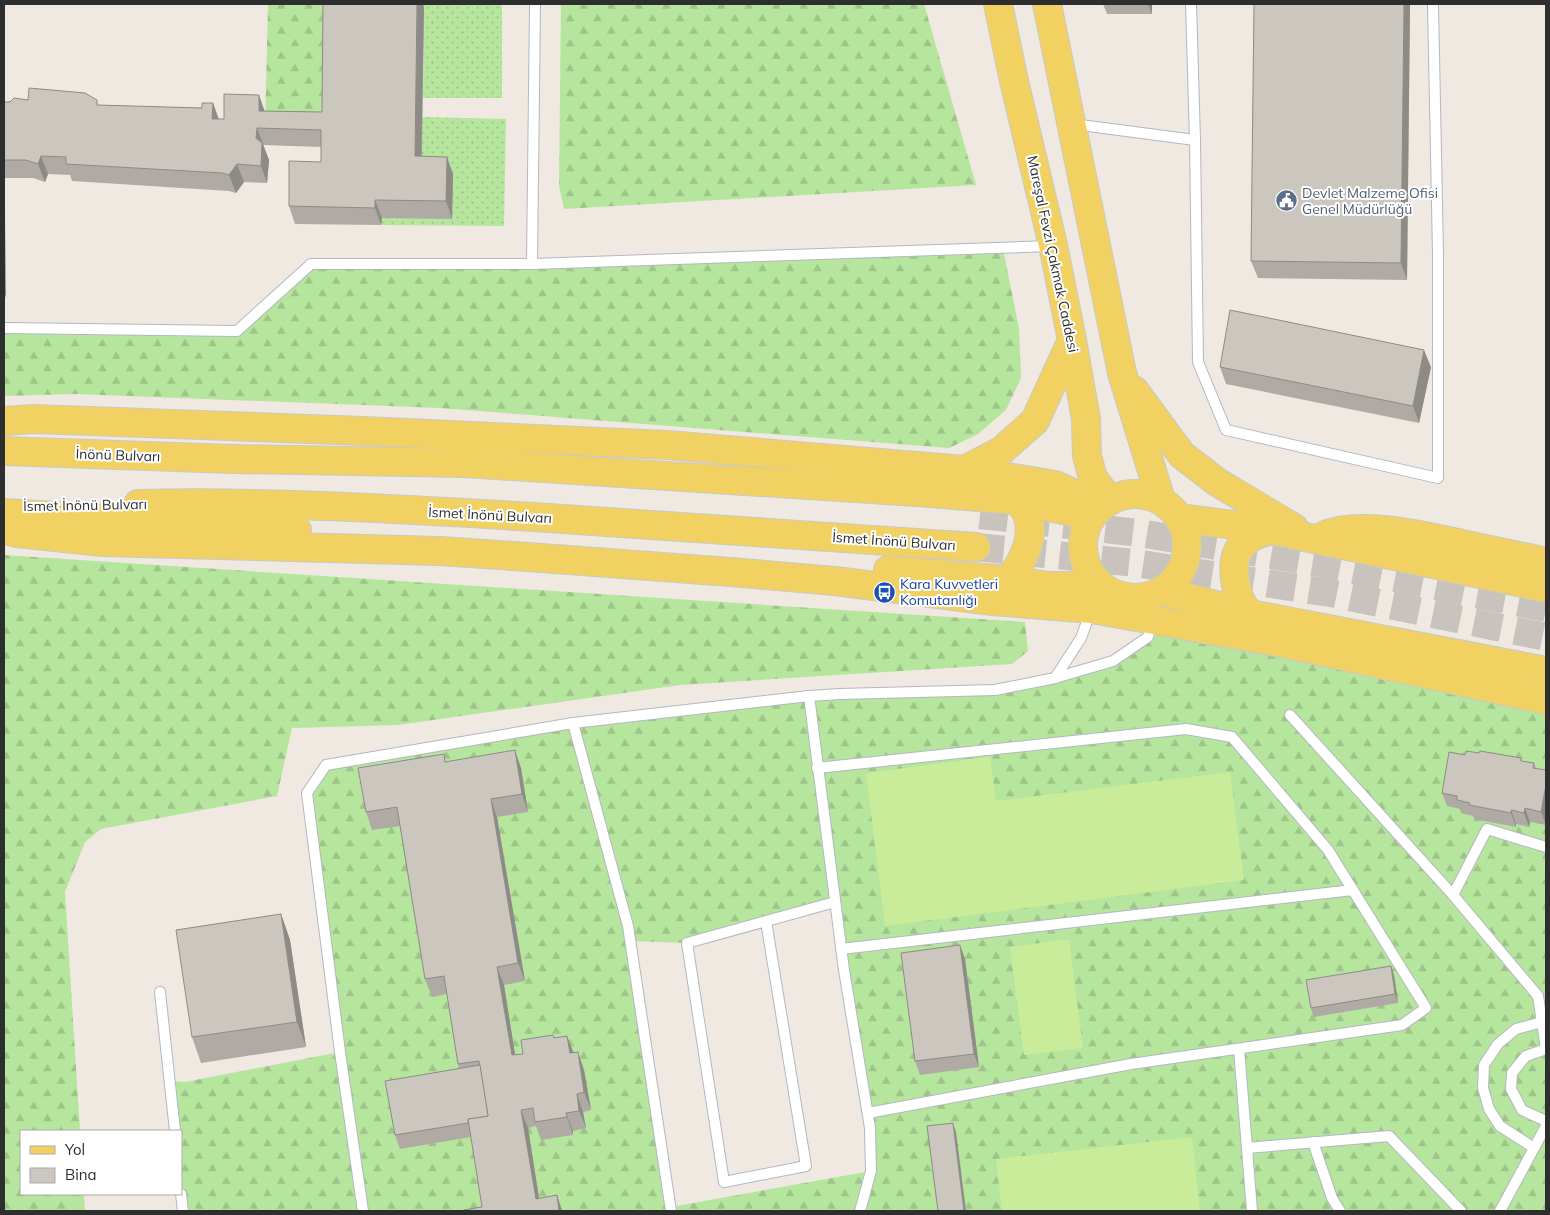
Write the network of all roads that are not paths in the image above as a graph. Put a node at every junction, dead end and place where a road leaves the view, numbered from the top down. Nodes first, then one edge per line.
1 (535, 4) edge
2 (998, 4) edge
3 (1047, 4) edge
4 (1191, 4) edge
5 (1433, 4) edge
6 (1072, 124) junction
7 (1195, 140) junction
8 (1053, 246) junction
9 (532, 264) junction
10 (4, 328) edge
11 (1072, 340) junction
12 (1122, 373) junction
13 (4, 421) edge
14 (4, 452) edge
15 (233, 459) junction
16 (964, 470) junction
17 (1160, 497) junction
18 (1016, 500) junction
19 (4, 507) edge
20 (1101, 508) junction
21 (4, 513) edge
22 (980, 515) tunnel mouth
23 (1180, 518) junction
24 (4, 530) edge
25 (1272, 530) junction
26 (1315, 540) junction
27 (976, 547) tunnel mouth
28 (1546, 562) edge
29 (1009, 580) junction
30 (1546, 588) edge
31 (1099, 596) junction
32 (1156, 602) junction
33 (1250, 614) junction
34 (1546, 671) edge
35 (1055, 678) junction
36 (808, 696) junction
37 (1546, 700) edge
38 (1290, 715) dead end
39 (573, 723) junction
40 (817, 768) junction
41 (1546, 847) edge
42 (1353, 890) junction
43 (1453, 895) junction
44 (834, 902) junction
45 (766, 921) junction
46 (841, 949) junction
47 (160, 992) dead end
48 (1542, 1022) junction
49 (1239, 1049) junction
50 (1546, 1049) edge
51 (868, 1113) junction
52 (1546, 1122) edge
53 (1546, 1126) edge
54 (174, 1130) edge
55 (1313, 1142) junction
56 (1247, 1148) junction
57 (1534, 1148) junction
58 (181, 1195) edge
59 (183, 1211) edge
60 (362, 1211) edge
61 (671, 1211) edge
62 (860, 1211) edge
63 (1252, 1211) edge
64 (1340, 1211) edge
65 (1461, 1211) edge
66 (1500, 1211) edge

1 - 9 lane
2 - 8 main road, Mareşal Fevzi Çakmak Caddesi
3 - 6 main road
4 - 7 lane
5 - 7 lane
6 - 7 lane
6 - 12 main road
8 - 9 lane
8 - 11 main road, Mareşal Fevzi Çakmak Caddesi
9 - 10 lane
11 - 16 main road
11 - 20 main road, Mareşal Fevzi Çakmak Caddesi
12 - 17 main road
12 - 26 main road
13 - 16 main road
14 - 15 main road, İnönü Bulvarı
15 - 18 main road
15 - 22 main road
16 - 20 main road
17 - 20 main road
17 - 23 main road
18 - 20 main road
18 - 29 main road
19 - 27 main road, İsmet İnönü Bulvarı
20 - 31 main road
21 - 29 main road
23 - 25 main road
23 - 32 main road
24 - 31 main road
25 - 26 main road
25 - 33 main road
26 - 28 main road
26 - 30 main road
29 - 31 main road
31 - 32 main road
31 - 35 lane
32 - 33 main road
32 - 35 lane
32 - 37 main road
33 - 34 main road
35 - 36 lane
36 - 39 lane
36 - 40 lane
38 - 43 lane
39 - 60 lane
39 - 61 lane
40 - 42 lane
40 - 44 lane
41 - 43 lane
42 - 46 lane
42 - 49 lane
43 - 48 lane
44 - 45 lane
44 - 46 lane
45 - 45 lane
46 - 51 lane
47 - 54 lane
48 - 50 lane
48 - 57 lane
49 - 51 lane
49 - 56 lane
50 - 52 lane
51 - 62 lane
53 - 57 lane
55 - 56 lane
55 - 64 lane
55 - 65 lane
56 - 63 lane
57 - 66 lane
58 - 59 lane

